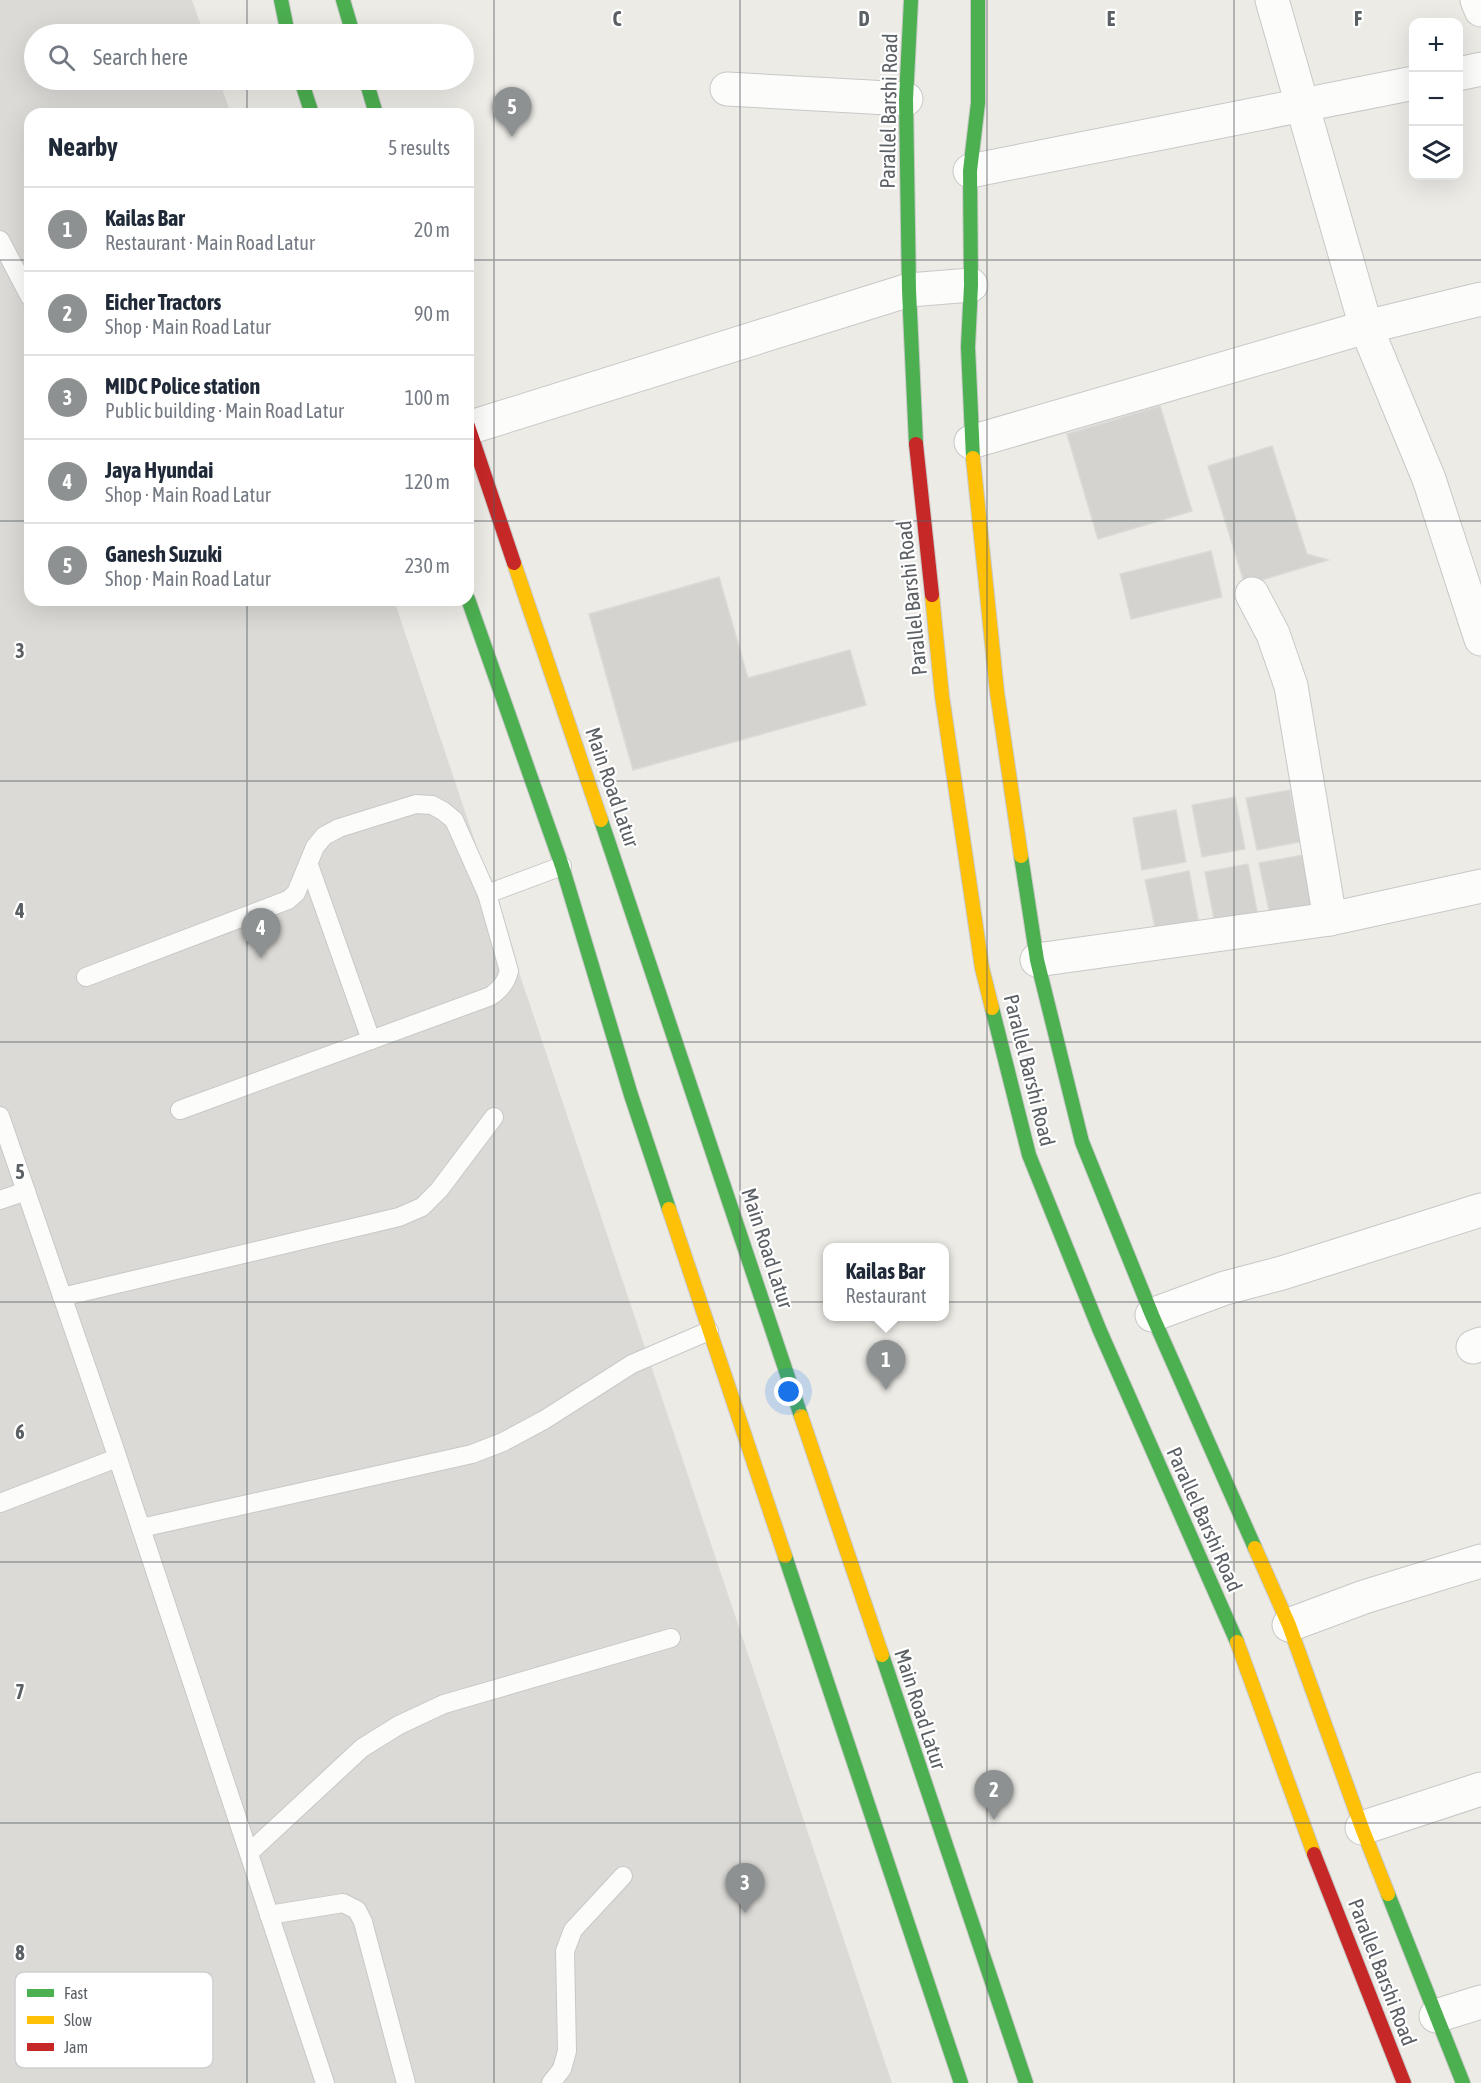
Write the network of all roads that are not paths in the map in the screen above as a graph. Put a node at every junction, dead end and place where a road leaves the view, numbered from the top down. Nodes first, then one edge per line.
1 (281, 0) edge
2 (343, 0) edge
3 (911, 0) edge
4 (978, 0) edge
5 (1272, 0) edge
6 (1477, 0) edge
7 (1481, 10) edge
8 (286, 24) edge
9 (350, 24) edge
10 (1481, 69) edge
11 (1463, 73) edge
12 (1409, 84) edge
13 (727, 88) dead end
14 (304, 90) edge
15 (369, 90) edge
16 (906, 99) junction
17 (1303, 105) junction
18 (310, 108) edge
19 (374, 108) edge
20 (970, 171) junction
21 (0, 240) edge
22 (971, 285) junction
23 (24, 286) edge
24 (909, 290) junction
25 (1481, 299) edge
26 (1366, 327) junction
27 (474, 425) edge
28 (971, 442) junction
29 (474, 445) edge
30 (1252, 594) dead end
31 (470, 606) edge
32 (1481, 639) edge
33 (309, 865) junction
34 (562, 866) junction
35 (1481, 886) edge
36 (487, 894) junction
37 (1329, 919) junction
38 (1037, 960) junction
39 (86, 977) dead end
40 (371, 1040) junction
41 (180, 1110) dead end
42 (0, 1116) edge
43 (494, 1118) dead end
44 (26, 1191) junction
45 (0, 1200) edge
46 (1481, 1210) edge
47 (62, 1297) junction
48 (1152, 1314) junction
49 (709, 1331) junction
50 (117, 1458) junction
51 (0, 1503) edge
52 (141, 1528) junction
53 (1481, 1561) edge
54 (1289, 1625) junction
55 (671, 1638) dead end
56 (1481, 1789) edge
57 (1362, 1827) junction
58 (249, 1853) junction
59 (623, 1876) dead end
60 (269, 1916) junction
61 (1481, 2002) edge
62 (1436, 2016) junction
63 (325, 2083) edge
64 (406, 2083) edge
65 (550, 2083) edge
66 (961, 2083) edge
67 (1026, 2083) edge
68 (1404, 2083) edge
69 (1463, 2083) edge

1 - 8 street
2 - 9 street
3 - 16 street, Parallel Barshi Road
4 - 20 street
5 - 17 street
6 - 7 street
10 - 11 street
12 - 17 street
13 - 16 street
14 - 18 street
15 - 19 street
16 - 24 street, Parallel Barshi Road
17 - 20 street
17 - 26 street
20 - 22 street
21 - 23 lane
22 - 24 street
22 - 28 street
24 - 27 street
24 - 68 street, Parallel Barshi Road
25 - 26 street
26 - 28 street
26 - 32 street
28 - 38 street
29 - 67 street, Main Road Latur
30 - 37 street
31 - 34 street
33 - 36 lane
33 - 39 lane
33 - 40 lane
34 - 36 lane
34 - 49 street
35 - 37 street
36 - 40 lane
37 - 38 street
38 - 48 street
40 - 41 lane
42 - 44 lane
43 - 47 lane
44 - 45 lane
44 - 47 lane
46 - 48 street
47 - 50 lane
48 - 54 street
49 - 52 lane
49 - 66 street
50 - 51 lane
50 - 52 lane
52 - 58 lane
53 - 54 street
54 - 57 street
55 - 58 lane
56 - 57 street
57 - 62 street
58 - 60 lane
59 - 65 lane
60 - 63 lane
60 - 64 lane
61 - 62 street
62 - 69 street

